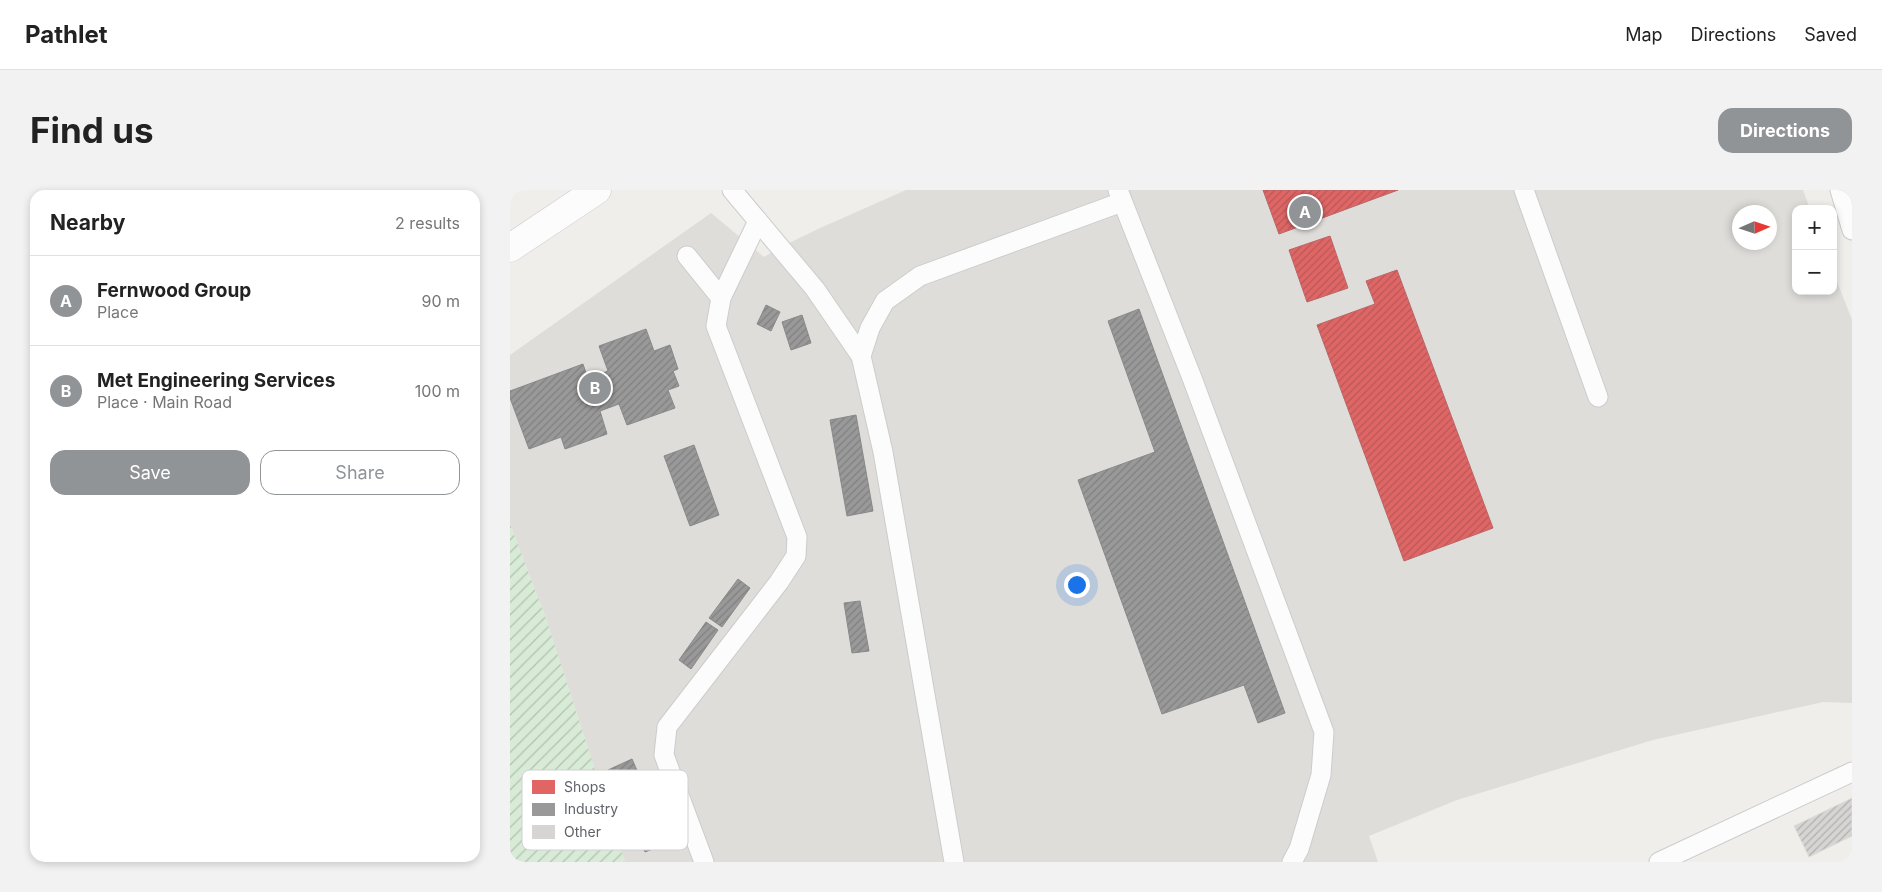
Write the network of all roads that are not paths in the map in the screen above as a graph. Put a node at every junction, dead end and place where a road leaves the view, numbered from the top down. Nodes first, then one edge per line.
1 (596, 190) edge
2 (732, 190) edge
3 (1524, 190) edge
4 (1840, 190) edge
5 (1120, 196) edge
6 (758, 221) junction
7 (1852, 230) edge
8 (510, 248) edge
9 (686, 256) dead end
10 (721, 298) junction
11 (861, 356) junction
12 (1598, 397) dead end
13 (670, 770) edge
14 (1852, 772) edge
15 (688, 819) edge
16 (704, 862) edge
17 (954, 862) edge
18 (1292, 862) edge
19 (1659, 862) edge

1 - 8 main road
2 - 6 lane
3 - 12 lane
4 - 7 lane
5 - 11 lane
5 - 18 lane
6 - 10 lane
6 - 11 lane
9 - 10 lane
10 - 13 lane
11 - 17 lane
14 - 19 lane
15 - 16 lane

